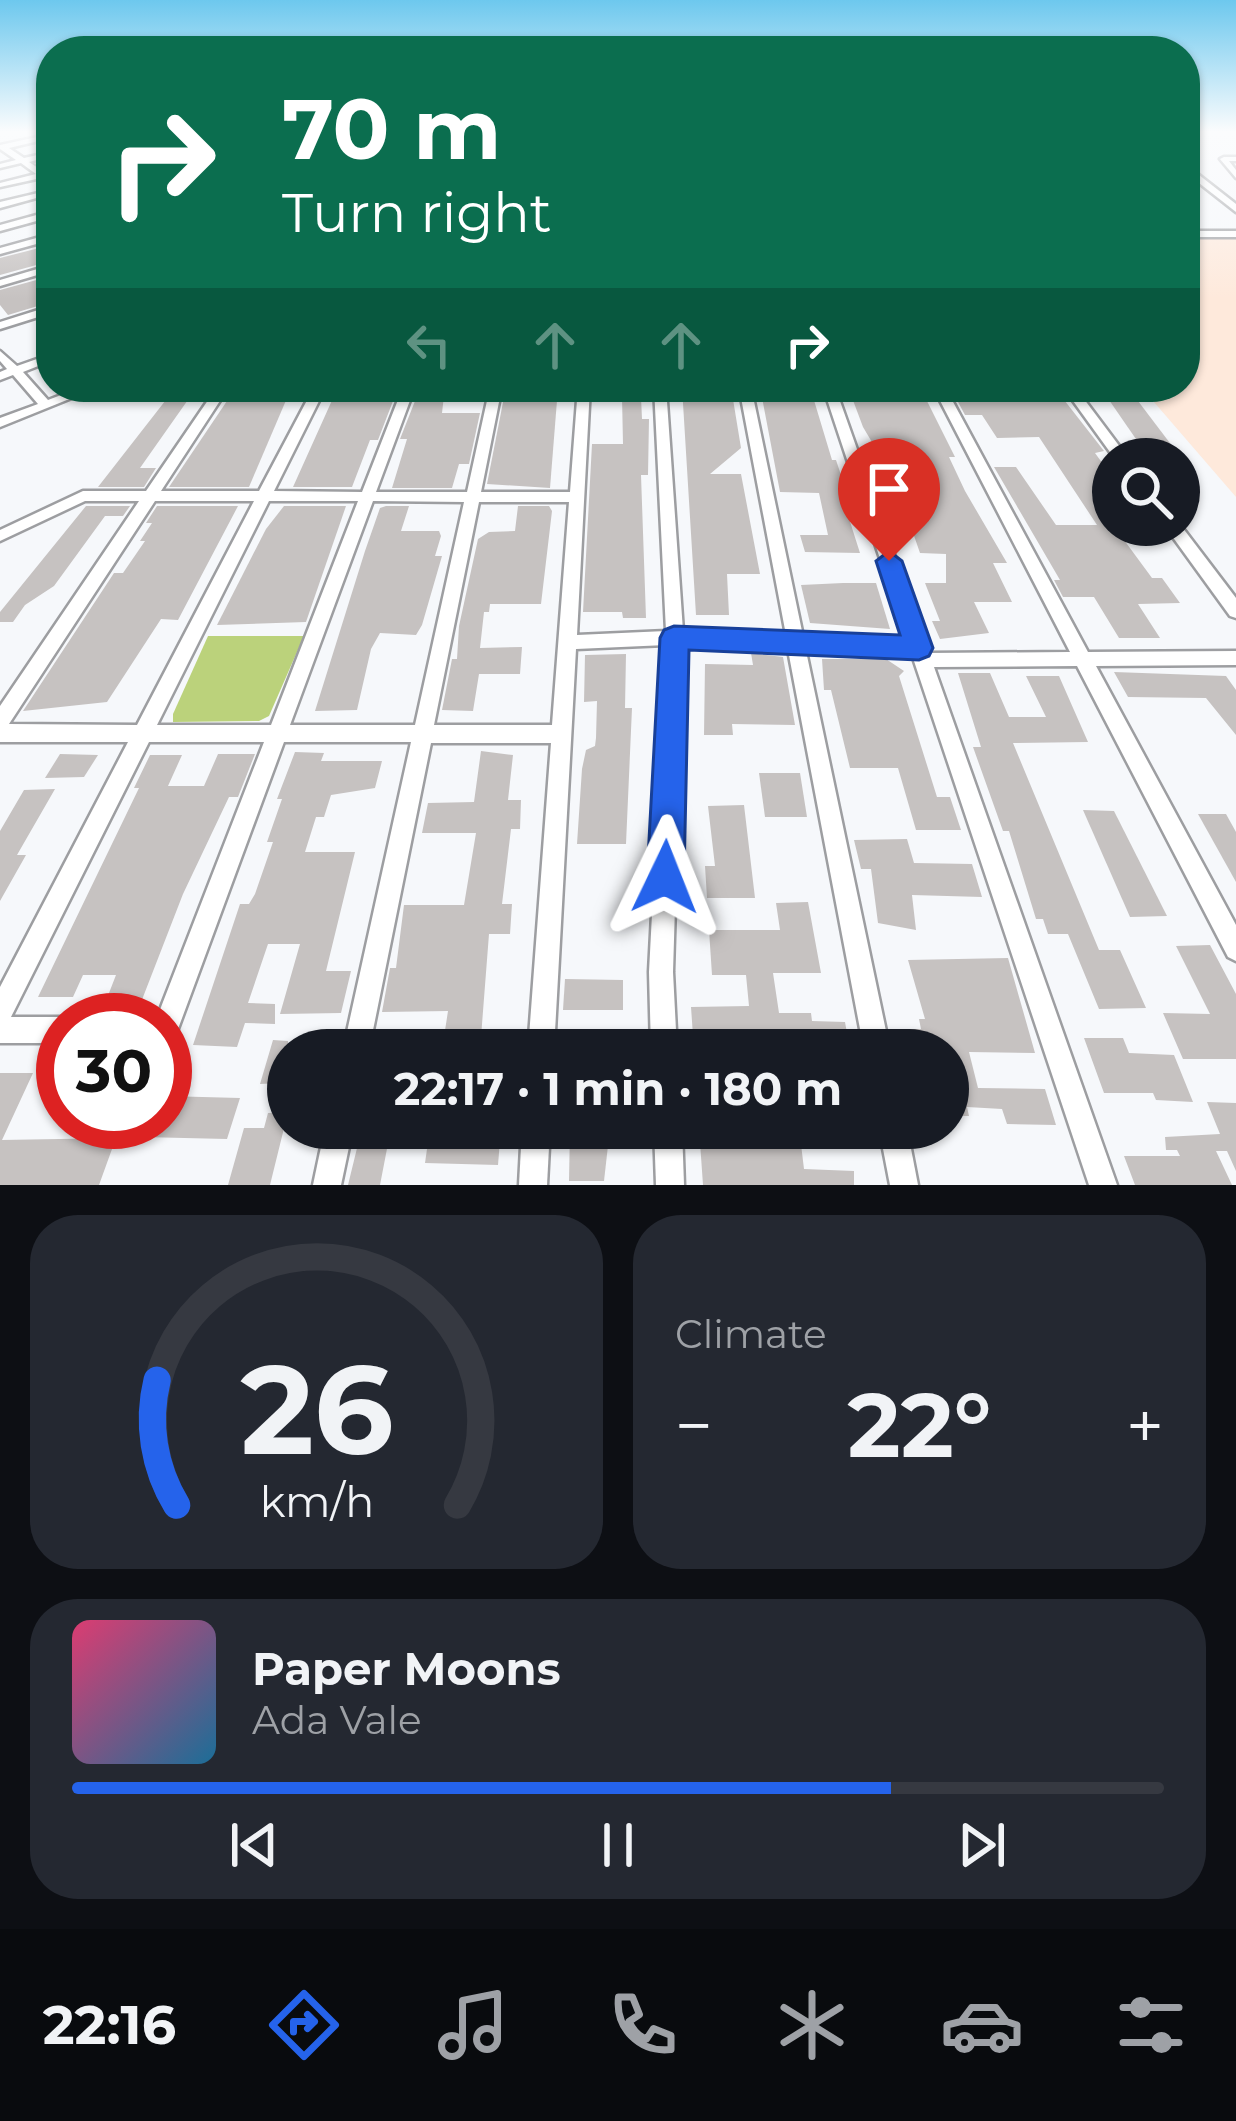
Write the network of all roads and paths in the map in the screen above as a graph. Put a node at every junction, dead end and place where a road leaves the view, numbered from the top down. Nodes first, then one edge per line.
1 (1211, 188) edge
2 (36, 196) edge
3 (0, 205) edge
4 (1236, 209) edge
5 (36, 218) edge
6 (0, 228) edge
7 (1200, 234) edge
8 (1236, 234) edge
9 (36, 241) edge
10 (0, 251) edge
11 (36, 272) edge
12 (0, 283) edge
13 (36, 314) edge
14 (0, 326) edge
15 (0, 355) edge
16 (36, 362) edge
17 (7, 373) edge
18 (36, 397) edge
19 (42, 402) edge
20 (54, 402) edge
21 (213, 402) edge
22 (312, 402) edge
23 (403, 402) edge
24 (493, 402) edge
25 (583, 402) edge
26 (661, 402) edge
27 (748, 402) edge
28 (834, 402) edge
29 (947, 402) edge
30 (1080, 402) edge
31 (46, 405) junction
32 (0, 423) edge
33 (1107, 438) edge
34 (473, 495) junction
35 (150, 496) junction
36 (264, 496) junction
37 (368, 496) junction
38 (577, 497) junction
39 (0, 536) edge
40 (1188, 546) edge
41 (1236, 611) edge
42 (674, 638) junction
43 (568, 642) junction
44 (796, 642) junction
45 (921, 654) junction
46 (1082, 658) junction
47 (1236, 658) edge
48 (0, 722) edge
49 (0, 733) edge
50 (562, 734) junction
51 (142, 735) junction
52 (278, 735) junction
53 (422, 736) junction
54 (1236, 949) edge
55 (179, 993) edge
56 (0, 1012) edge
57 (360, 1029) edge
58 (543, 1029) edge
59 (663, 1029) edge
60 (873, 1029) edge
61 (0, 1030) edge
62 (36, 1030) edge
63 (335, 1149) edge
64 (535, 1149) edge
65 (669, 1149) edge
66 (896, 1149) edge
67 (327, 1185) edge
68 (532, 1185) edge
69 (670, 1185) edge
70 (904, 1185) edge
71 (1103, 1185) edge

1 - 4 street
2 - 3 street
5 - 6 street
7 - 8 street
9 - 10 street
11 - 12 street
13 - 14 street
15 - 17 street
16 - 17 street
17 - 18 street
19 - 31 street
20 - 31 street
21 - 35 street
22 - 36 street
23 - 37 street
24 - 34 street
25 - 38 street
26 - 42 street
27 - 44 street
28 - 45 street
29 - 46 street
30 - 33 street
31 - 32 street
34 - 37 street
34 - 38 street
34 - 53 street
35 - 36 street
35 - 39 street
35 - 48 street
36 - 37 street
36 - 51 street
37 - 52 street
38 - 43 street
40 - 41 street
42 - 43 street
42 - 44 street
42 - 59 street
43 - 50 street
44 - 45 street
44 - 60 street
45 - 46 street
45 - 71 street
46 - 47 street
46 - 54 street
49 - 51 street
50 - 53 street
50 - 58 street
51 - 52 street
51 - 56 street
52 - 53 street
52 - 55 street
53 - 57 street
61 - 62 street
63 - 67 street
64 - 68 street
65 - 69 street
66 - 70 street

